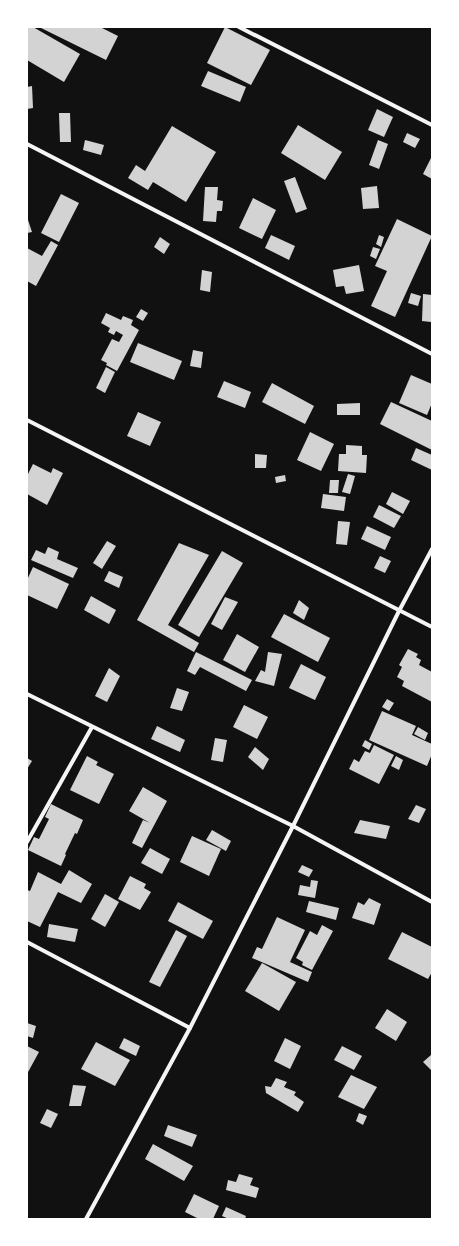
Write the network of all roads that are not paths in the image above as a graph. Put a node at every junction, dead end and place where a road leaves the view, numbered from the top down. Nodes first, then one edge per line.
1 (240, 27) edge
2 (432, 125) edge
3 (27, 144) edge
4 (432, 354) edge
5 (27, 420) edge
6 (432, 549) edge
7 (399, 611) junction
8 (432, 627) edge
9 (27, 694) edge
10 (92, 727) junction
11 (293, 826) junction
12 (27, 842) edge
13 (432, 902) edge
14 (27, 942) edge
15 (190, 1028) junction
16 (86, 1219) edge

1 - 2 street
3 - 4 street
5 - 7 street
6 - 7 street
7 - 8 street
7 - 11 street
9 - 10 street
10 - 11 street
10 - 12 street
11 - 13 street
11 - 15 street
14 - 15 street
15 - 16 street

